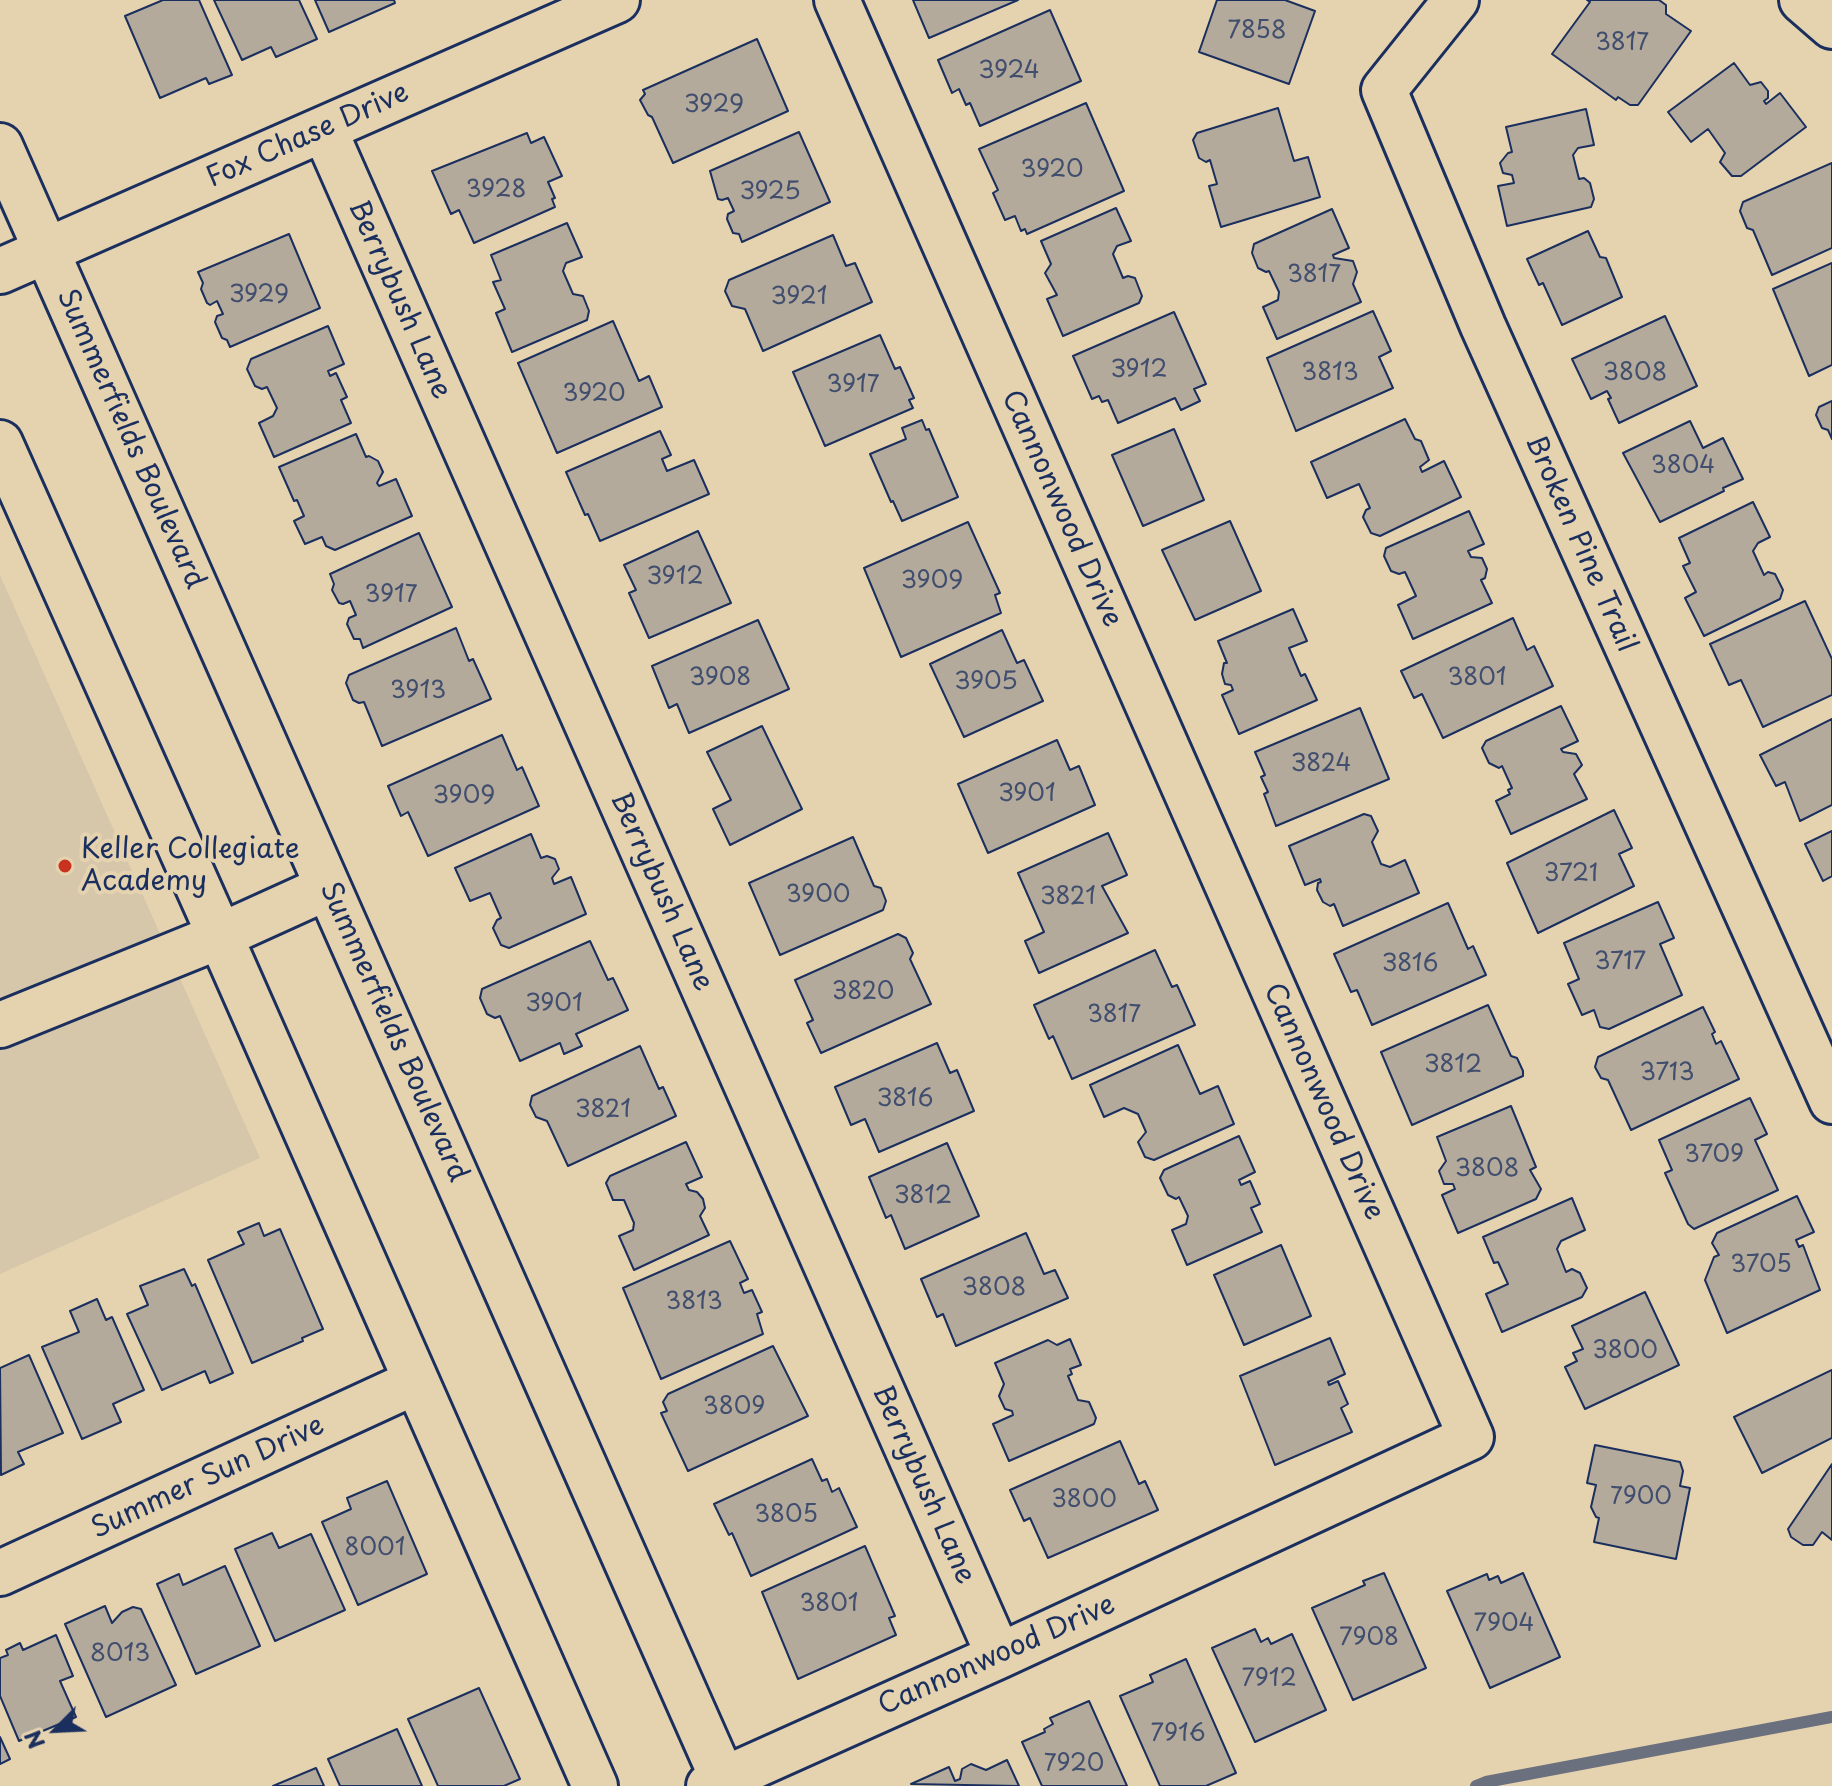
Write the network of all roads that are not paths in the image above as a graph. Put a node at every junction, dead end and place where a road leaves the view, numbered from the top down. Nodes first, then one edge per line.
1 (617, 0) edge
2 (837, 0) edge
3 (1456, 0) edge
4 (1802, 0) edge
5 (1832, 26) edge
6 (324, 129) junction
7 (0, 146) edge
8 (47, 251) junction
9 (0, 271) edge
10 (0, 443) edge
11 (328, 887) junction
12 (220, 936) junction
13 (0, 1025) edge
14 (1832, 1101) edge
15 (415, 1382) junction
16 (0, 1573) edge
17 (999, 1656) junction
18 (720, 1784) edge
19 (595, 1786) edge

1 - 6 street, Fox Chase Drive
2 - 17 street, Cannonwood Drive
3 - 14 street, Broken Pine Trail
4 - 5 street
6 - 8 street, Fox Chase Drive
6 - 17 street, Berrybush Lane
7 - 8 street, Summerfields Boulevard
8 - 9 street, Fox Chase Drive
8 - 11 street, Summerfields Boulevard
10 - 12 street
11 - 12 street
11 - 18 street, Summerfields Boulevard
12 - 13 street
12 - 15 street
15 - 16 street, Summer Sun Drive
15 - 19 street
17 - 18 street, Cannonwood Drive

